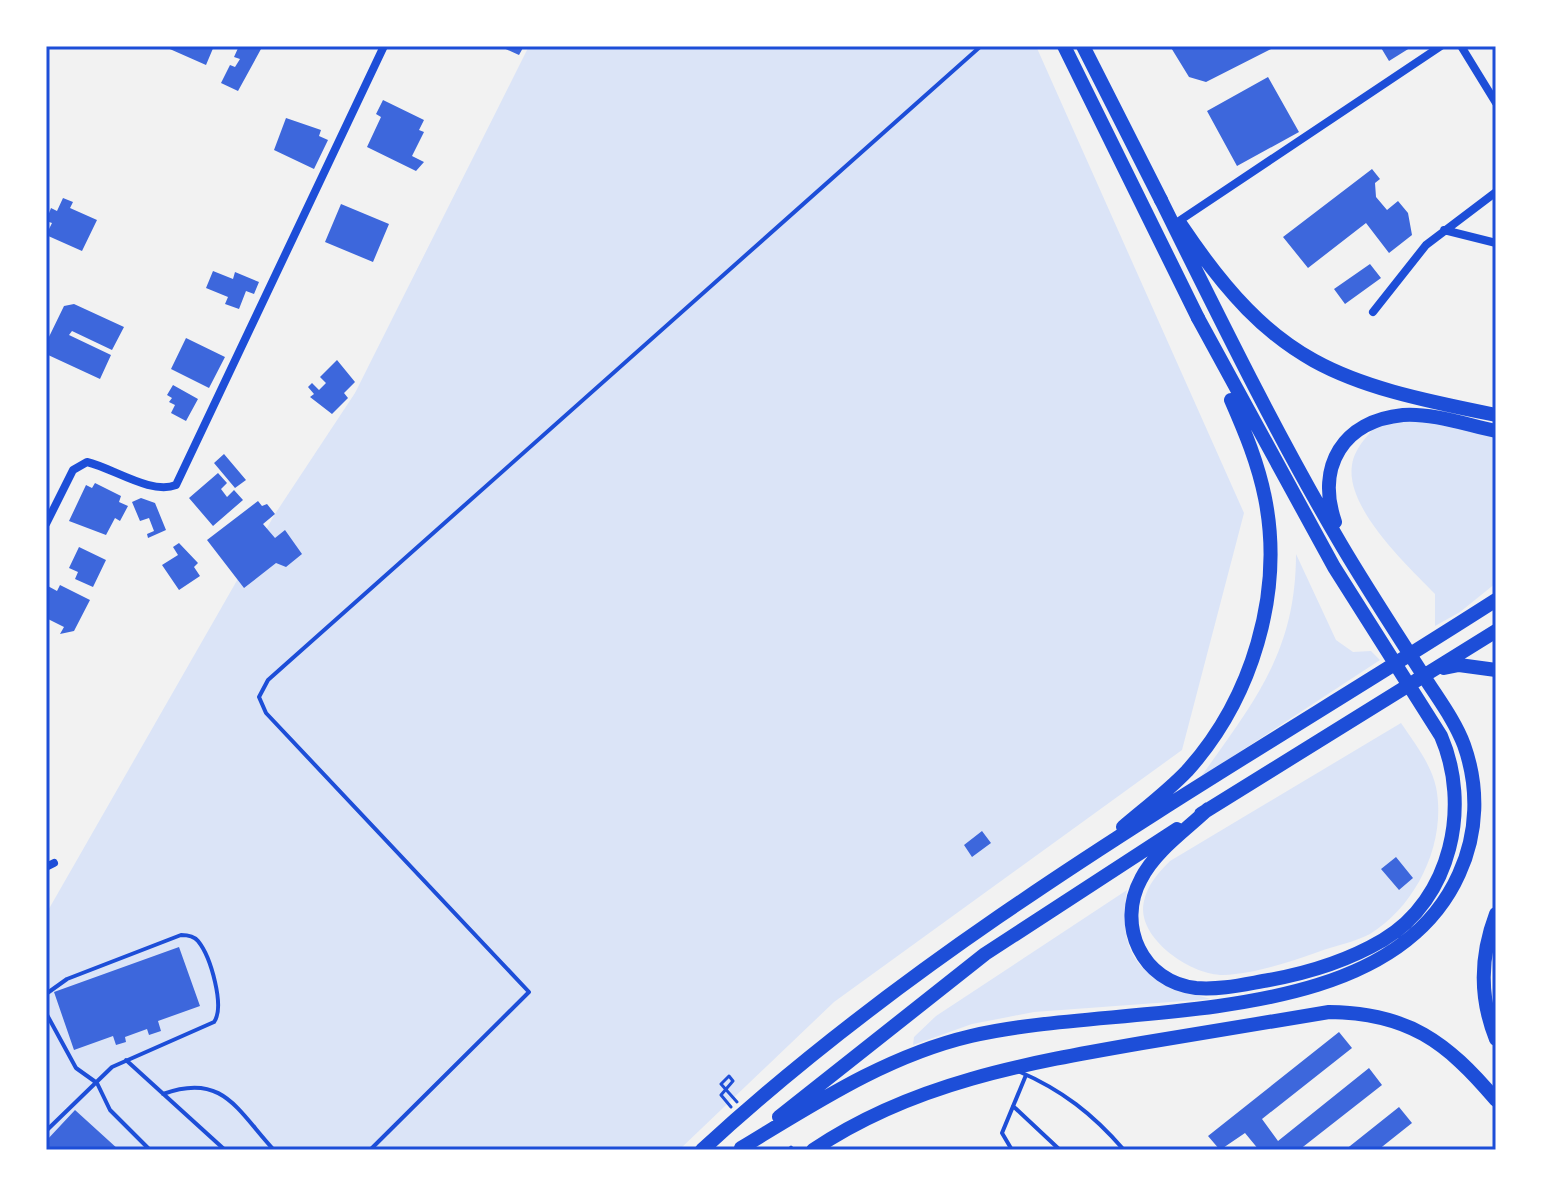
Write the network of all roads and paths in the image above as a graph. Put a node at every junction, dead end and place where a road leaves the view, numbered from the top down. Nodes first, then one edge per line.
1 (384, 46) edge
2 (981, 46) edge
3 (1064, 46) edge
4 (1083, 46) edge
5 (1441, 46) edge
6 (1461, 46) edge
7 (1496, 103) edge
8 (1496, 192) edge
9 (1161, 200) junction
10 (1179, 221) junction
11 (1444, 230) junction
12 (1496, 243) edge
13 (1373, 312) dead end
14 (1198, 318) junction
15 (1496, 415) edge
16 (1496, 431) edge
17 (46, 524) edge
18 (1344, 549) junction
19 (1496, 600) edge
20 (1496, 631) edge
21 (1440, 669) junction
22 (1496, 670) edge
23 (1208, 809) junction
24 (1093, 854) junction
25 (1496, 914) edge
26 (46, 994) edge
27 (46, 1013) edge
28 (1496, 1039) edge
29 (126, 1060) junction
30 (1011, 1069) junction
31 (1026, 1075) junction
32 (97, 1083) junction
33 (724, 1087) dead end
34 (163, 1094) junction
35 (721, 1095) dead end
36 (1496, 1100) edge
37 (1013, 1106) junction
38 (46, 1131) edge
39 (740, 1149) edge
40 (150, 1150) edge
41 (225, 1150) edge
42 (274, 1150) edge
43 (370, 1150) edge
44 (702, 1150) edge
45 (788, 1150) edge
46 (794, 1150) edge
47 (813, 1150) edge
48 (1012, 1150) edge
49 (1060, 1150) edge
50 (1124, 1150) edge

1 - 17 street
2 - 43 lane
3 - 14 main road
4 - 9 main road
5 - 10 street
6 - 7 street
8 - 11 street
9 - 10 main road
9 - 18 main road
10 - 15 main road
11 - 12 street
11 - 13 street
14 - 23 main road
14 - 24 main road
16 - 18 main road
18 - 39 main road
19 - 24 main road
20 - 21 main road
21 - 22 main road
21 - 23 main road
23 - 39 main road
24 - 44 main road
25 - 28 main road
26 - 29 lane
27 - 32 lane
29 - 32 lane
29 - 34 lane
30 - 31 lane
30 - 36 main road
30 - 47 main road
31 - 37 lane
31 - 50 lane
32 - 38 lane
32 - 40 lane
33 - 35 path
34 - 41 lane
34 - 42 lane
37 - 48 lane
37 - 49 lane
45 - 46 path

